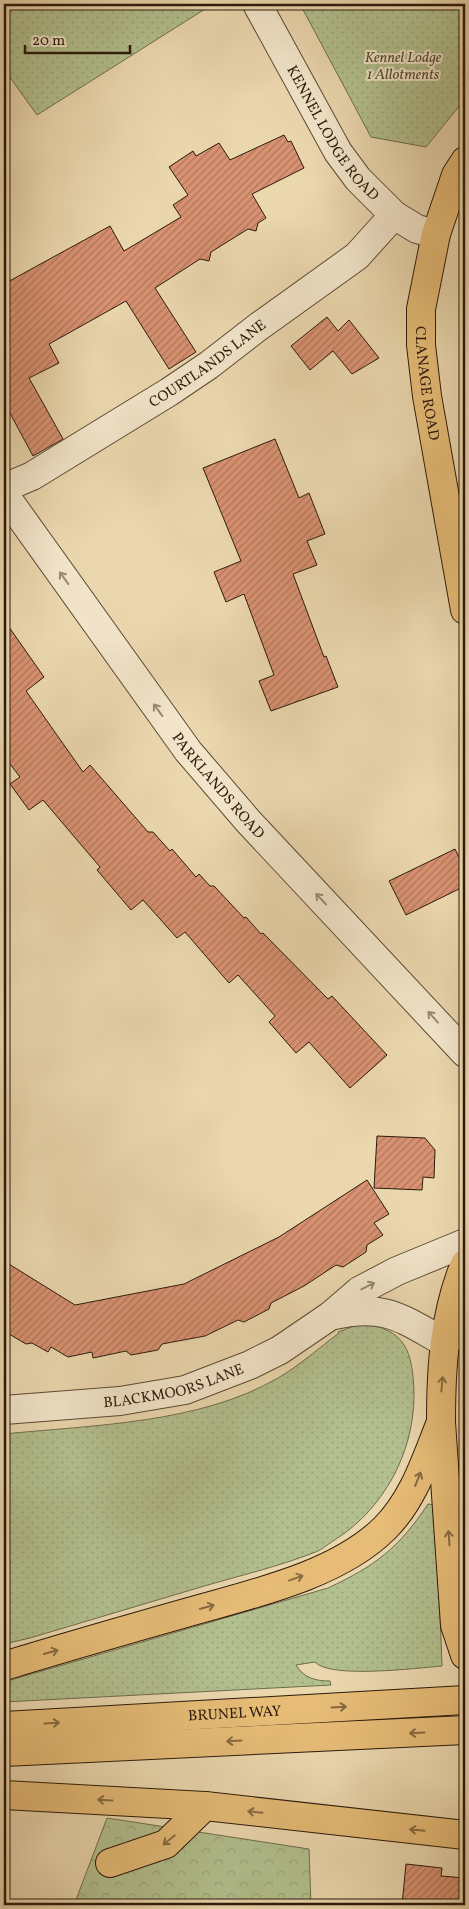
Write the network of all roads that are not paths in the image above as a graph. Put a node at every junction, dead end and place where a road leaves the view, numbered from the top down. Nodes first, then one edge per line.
1 (257, 4) edge
2 (465, 161) edge
3 (394, 215) junction
4 (436, 234) junction
5 (4, 488) edge
6 (4, 494) edge
7 (465, 610) edge
8 (465, 1053) edge
9 (465, 1243) edge
10 (465, 1264) edge
11 (330, 1316) junction
12 (452, 1350) edge
13 (4, 1410) edge
14 (441, 1422) junction
15 (465, 1654) edge
16 (4, 1666) edge
17 (465, 1700) edge
18 (4, 1726) edge
19 (465, 1730) edge
20 (4, 1752) edge
21 (4, 1795) edge
22 (205, 1806) junction
23 (465, 1835) edge
24 (110, 1863) dead end

1 - 3 street, KENNEL LODGE ROAD
2 - 4 main road, CLANAGE ROAD
3 - 4 street, KENNEL LODGE ROAD
3 - 5 street, COURTLANDS LANE
4 - 7 main road, CLANAGE ROAD
8 -> 6 street, PARKLANDS ROAD
11 -> 9 street, BLACKMOORS LANE
10 - 12 main road
11 - 12 street, BLACKMOORS LANE
11 - 13 street, BLACKMOORS LANE
14 -> 12 main road
15 -> 14 main road
16 -> 14 main road
18 -> 17 main road, BRUNEL WAY
19 -> 20 main road, BRUNEL WAY
22 -> 21 main road
23 -> 22 main road
22 -> 24 main road

